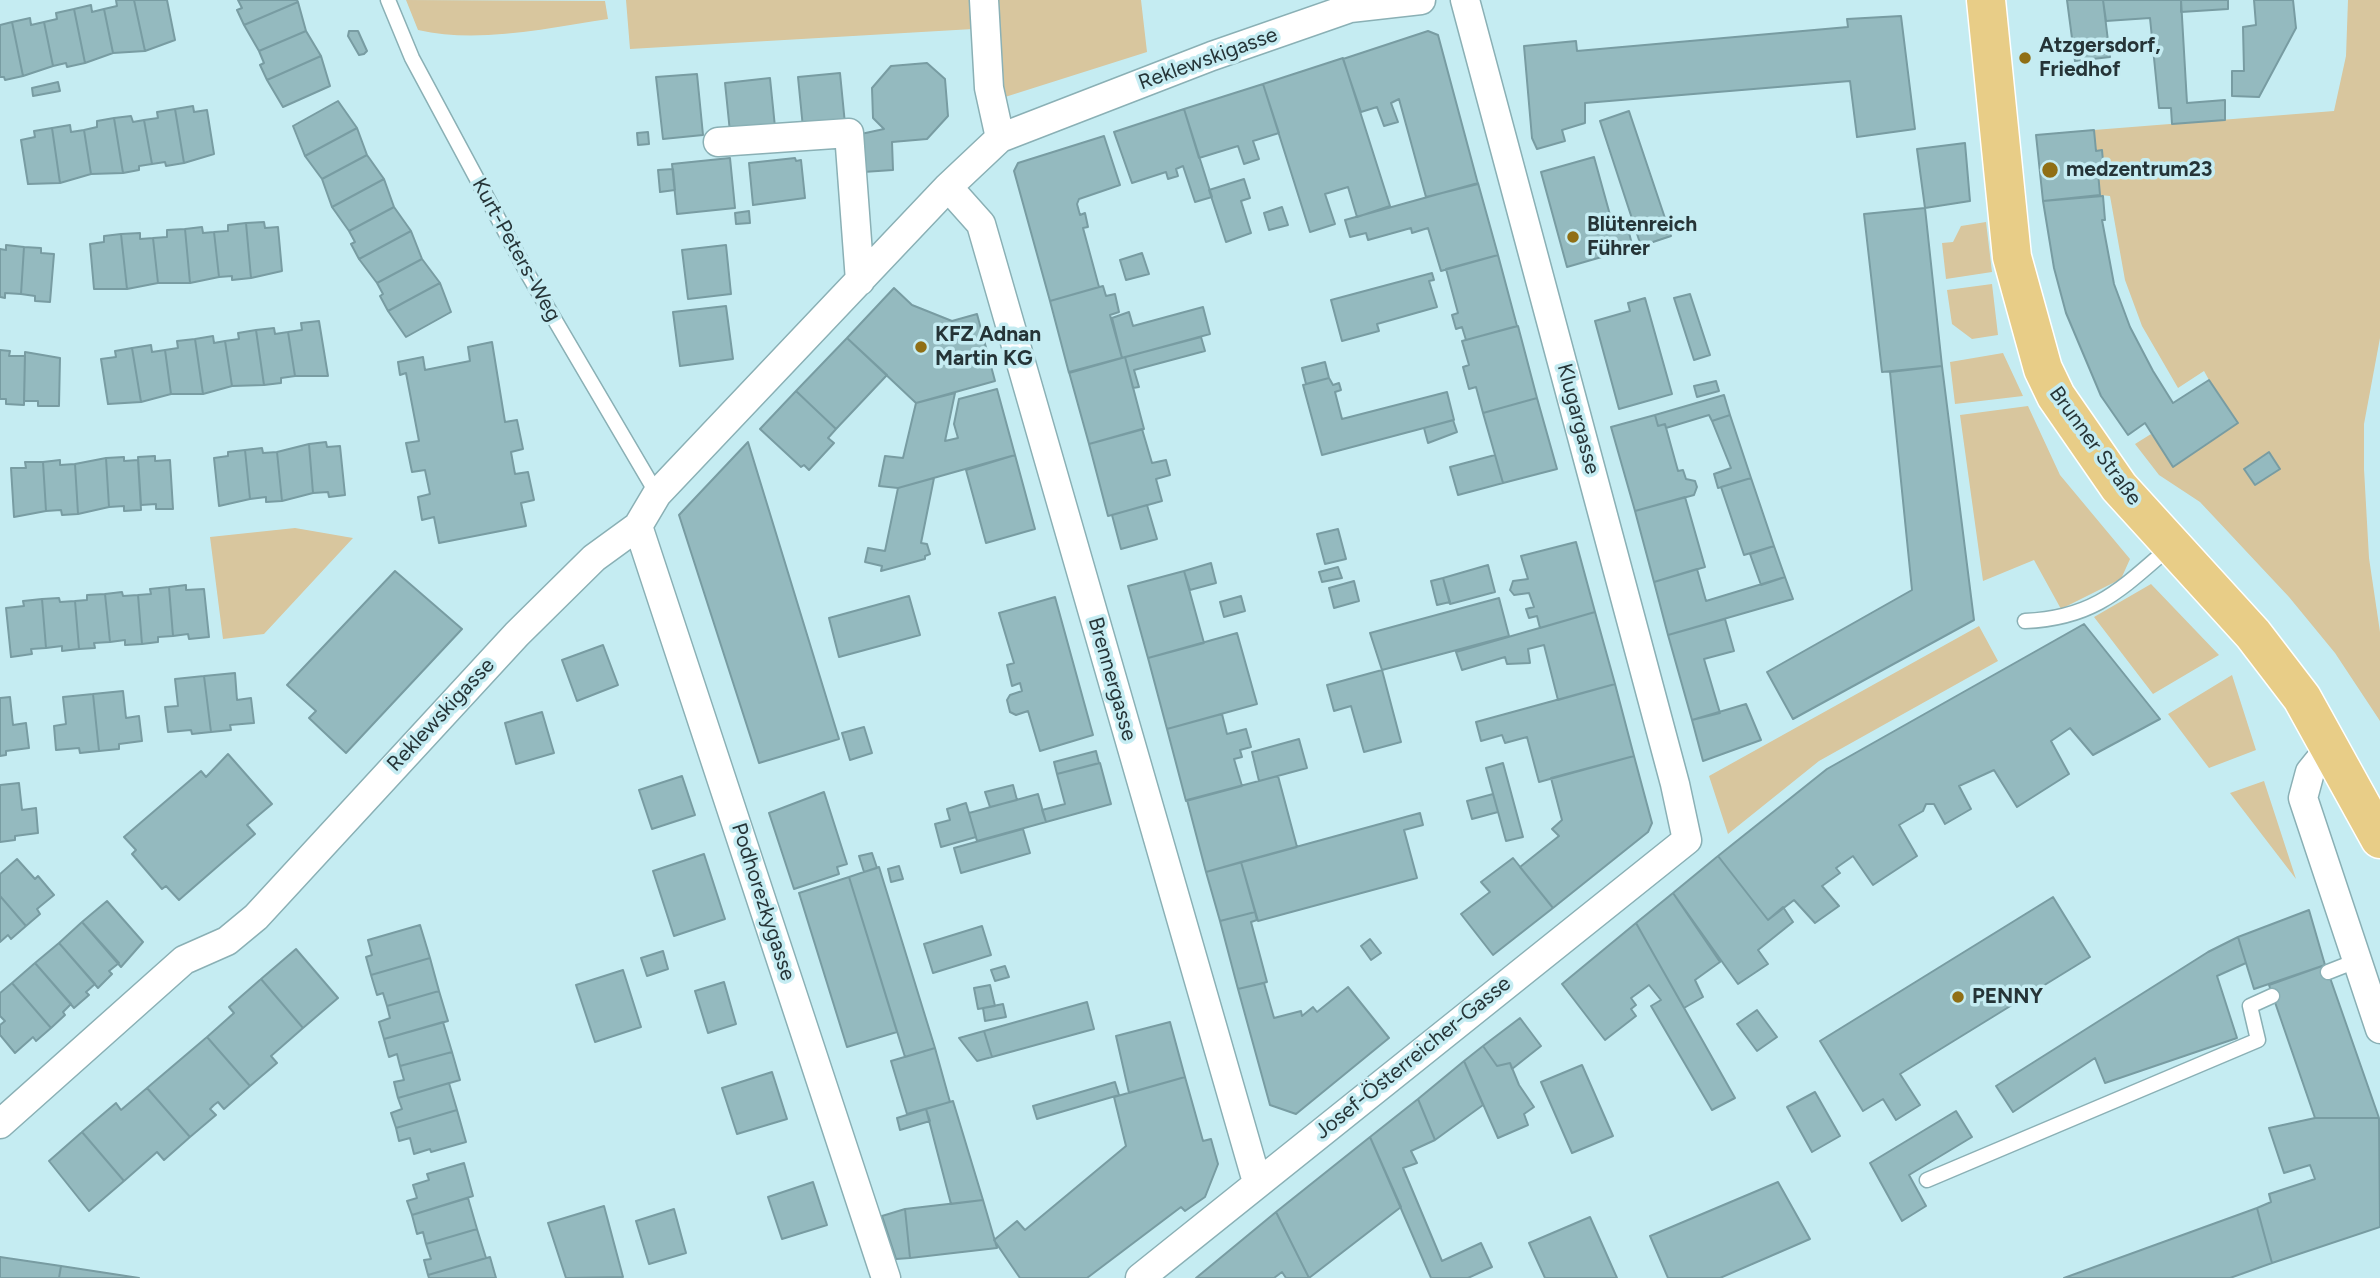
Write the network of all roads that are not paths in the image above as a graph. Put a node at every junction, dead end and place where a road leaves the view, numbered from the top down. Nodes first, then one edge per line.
1 (388, 0) edge
2 (984, 0) edge
3 (1421, 0) edge
4 (1465, 0) edge
5 (1986, 0) edge
6 (1000, 138) junction
7 (718, 142) dead end
8 (948, 187) junction
9 (860, 281) junction
10 (657, 494) junction
11 (638, 526) junction
12 (2172, 545) junction
13 (2025, 621) dead end
14 (2331, 746) junction
15 (2380, 839) edge
16 (1686, 840) joint
17 (2356, 961) junction
18 (2328, 972) dead end
19 (2272, 996) dead end
20 (2380, 1029) edge
21 (0, 1124) edge
22 (1927, 1180) dead end
23 (1257, 1182) junction
24 (886, 1278) edge
25 (1140, 1278) edge

1 - 10 lane, Kurt-Peters-Weg
2 - 6 street
3 - 6 street, Reklewskigasse
4 - 16 street, Klugargasse
5 - 12 main road, Brunner Straße
6 - 8 street, Reklewskigasse
7 - 9 street
8 - 9 street, Reklewskigasse
8 - 23 street, Brennergasse
9 - 10 street, Reklewskigasse
10 - 11 street, Reklewskigasse
11 - 21 street, Reklewskigasse
11 - 24 street, Podhorezkygasse
12 - 13 lane
12 - 14 main road, Brunner Straße
14 - 15 main road, Brunner Straße
14 - 17 street
16 - 23 street, Josef-Österreicher-Gasse
17 - 18 lane
17 - 20 street
19 - 22 lane
23 - 25 street, Josef-Österreicher-Gasse

